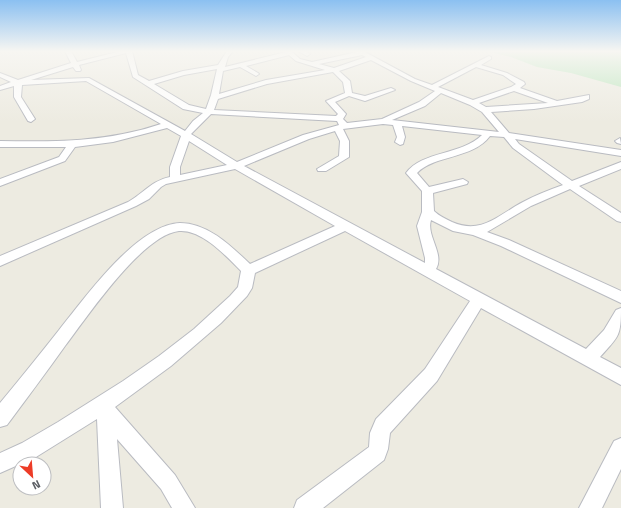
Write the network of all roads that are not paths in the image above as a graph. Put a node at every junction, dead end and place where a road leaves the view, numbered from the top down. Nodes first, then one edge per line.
1 (0, 75) edge
2 (42, 75) edge
3 (83, 75) edge
4 (135, 75) edge
5 (177, 75) edge
6 (220, 75) edge
7 (307, 75) edge
8 (339, 75) edge
9 (404, 75) edge
10 (457, 75) edge
11 (506, 75) edge
12 (8, 79) junction
13 (87, 79) junction
14 (0, 80) edge
15 (19, 82) junction
16 (147, 84) junction
17 (0, 88) edge
18 (431, 88) junction
19 (514, 89) junction
20 (391, 90) dead end
21 (440, 91) junction
22 (349, 94) junction
23 (216, 97) junction
24 (586, 97) dead end
25 (473, 103) junction
26 (559, 103) junction
27 (485, 110) junction
28 (210, 112) junction
29 (31, 119) dead end
30 (382, 121) junction
31 (397, 122) junction
32 (340, 124) junction
33 (168, 125) junction
34 (487, 134) junction
35 (186, 135) junction
36 (506, 135) junction
37 (400, 142) dead end
38 (0, 144) edge
39 (73, 144) junction
40 (621, 153) edge
41 (621, 165) edge
42 (236, 166) junction
43 (322, 169) dead end
44 (175, 179) junction
45 (463, 182) dead end
46 (0, 183) edge
47 (572, 185) junction
48 (427, 191) junction
49 (428, 212) junction
50 (621, 218) edge
51 (345, 226) junction
52 (474, 231) junction
53 (0, 261) edge
54 (248, 270) junction
55 (427, 271) junction
56 (621, 297) edge
57 (479, 300) junction
58 (621, 314) edge
59 (588, 360) junction
60 (621, 377) edge
61 (106, 407) junction
62 (0, 418) edge
63 (621, 448) edge
64 (0, 462) edge
65 (112, 508) edge
66 (184, 508) edge
67 (305, 508) edge
68 (590, 508) edge

1 - 12 street
2 - 15 street
3 - 13 street
4 - 16 street
5 - 16 street
6 - 23 street
7 - 23 street
8 - 22 street
9 - 18 street
10 - 18 street
11 - 19 street
12 - 14 street
12 - 15 street
13 - 15 street
13 - 33 street
15 - 17 street
15 - 29 street
16 - 28 street
18 - 21 street
19 - 25 street
19 - 26 street
20 - 22 street
21 - 25 street
21 - 30 street
22 - 32 street
23 - 28 street
24 - 26 street
25 - 27 street
26 - 27 street
27 - 36 street
28 - 32 street
28 - 35 street
30 - 31 street
30 - 32 street
31 - 34 street
31 - 37 street
32 - 42 street
32 - 43 street
33 - 35 street
33 - 39 street
34 - 36 street
34 - 48 street
35 - 42 street
35 - 44 street
36 - 40 street
36 - 47 street
38 - 39 street
39 - 46 street
41 - 47 street
42 - 44 street
42 - 51 street
44 - 53 street
45 - 48 street
47 - 50 street
47 - 52 street
48 - 49 street
49 - 52 street
49 - 55 street
51 - 54 street
51 - 55 street
52 - 56 street
54 - 61 street
54 - 62 street
55 - 57 street
57 - 59 street
57 - 67 street
58 - 59 street
59 - 60 street
61 - 64 street
61 - 65 street
61 - 66 street
63 - 68 street

